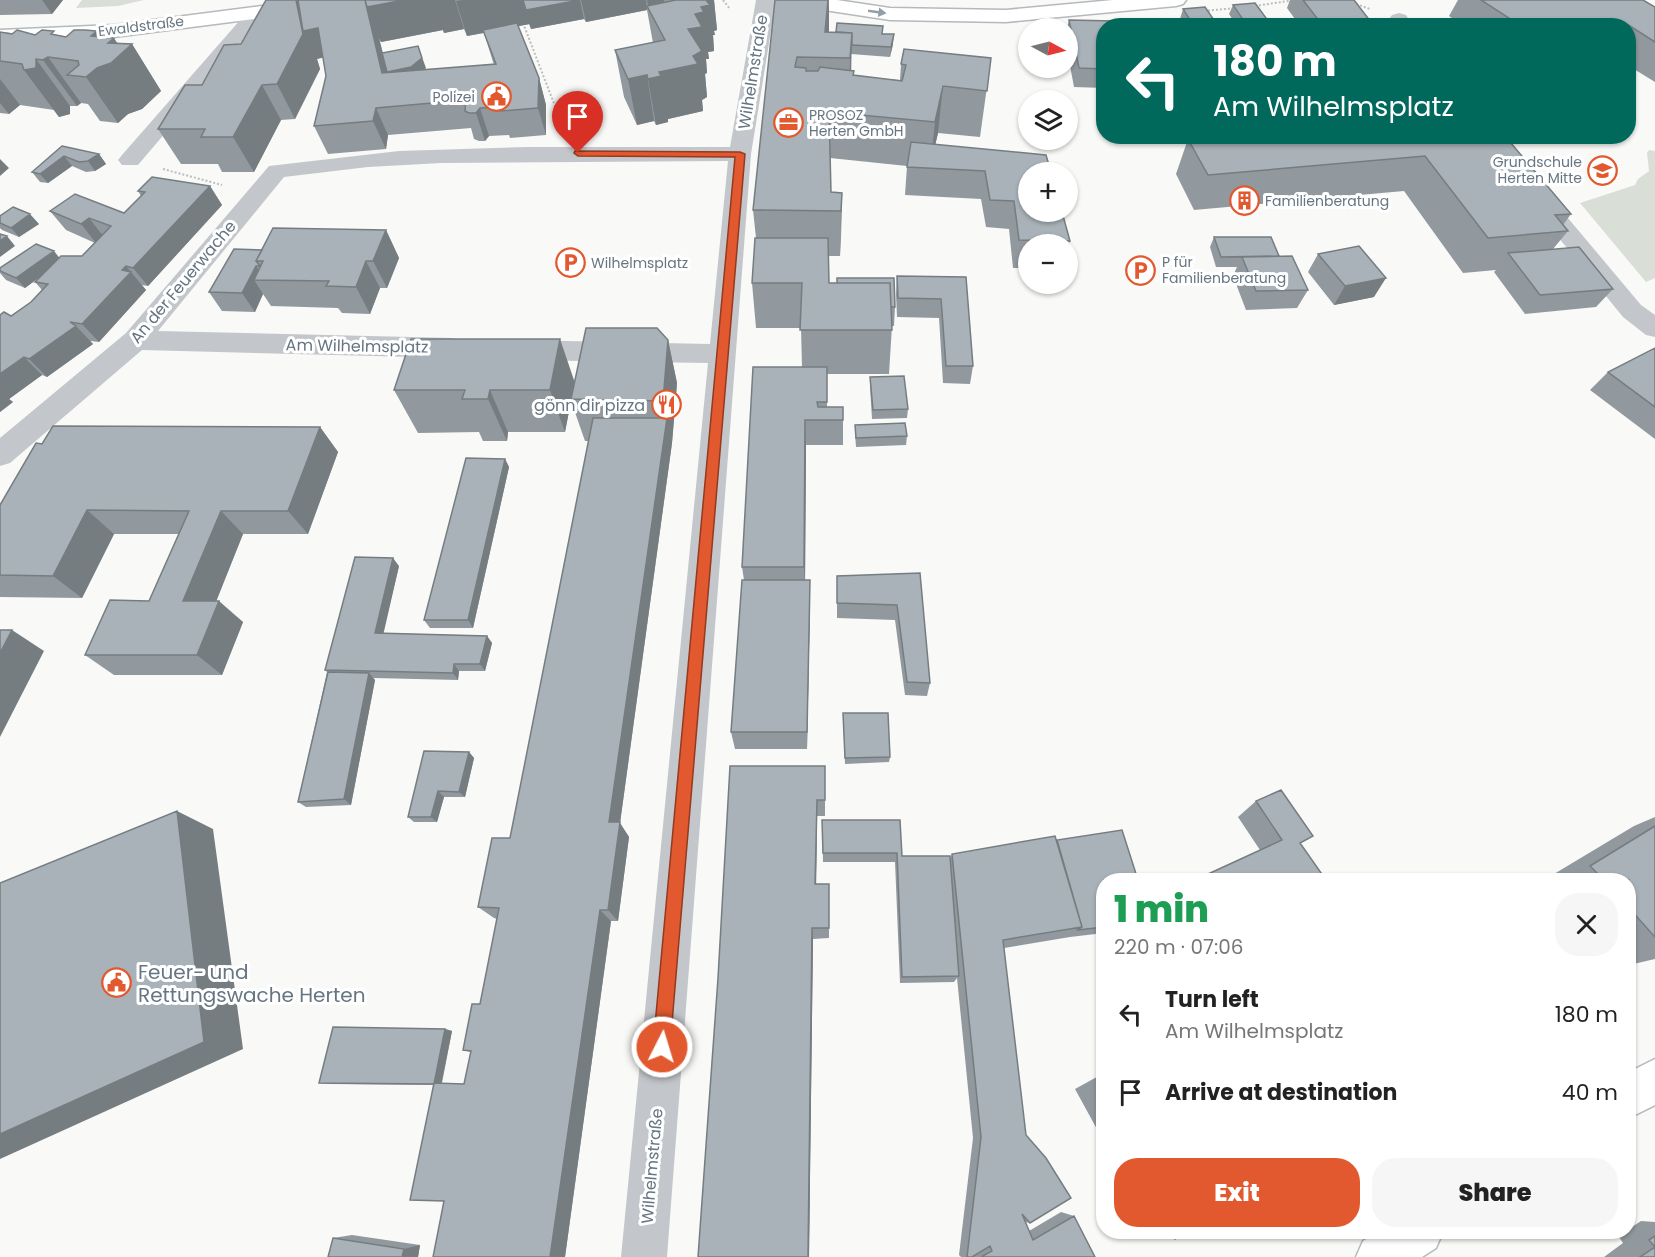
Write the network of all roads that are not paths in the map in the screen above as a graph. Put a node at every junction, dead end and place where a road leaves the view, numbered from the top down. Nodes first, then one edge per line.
1 (355, 0) edge
2 (766, 0) edge
3 (798, 0) edge
4 (1176, 0) edge
5 (260, 7) edge
6 (0, 36) edge
7 (22, 37) junction
8 (0, 55) edge
9 (1494, 144) edge
10 (740, 154) junction
11 (130, 160) road end
12 (1644, 307) edge
13 (1655, 328) edge
14 (136, 340) junction
15 (722, 354) junction
16 (0, 455) edge
17 (1655, 1080) edge
18 (1636, 1092) edge
19 (1409, 1239) edge
20 (644, 1257) edge
21 (1379, 1257) edge

1 - 5 main road, Ewaldstraße
2 - 10 street, Wilhelmstraße
3 -> 4 main road
5 - 7 main road, Ewaldstraße
5 - 11 street
6 - 7 main road, Ewaldstraße
7 - 8 street
9 - 12 street
10 - 14 street, An der Feuerwache
10 - 15 street, Wilhelmstraße
12 - 13 street
14 - 15 street, Am Wilhelmsplatz
14 - 16 street, An der Feuerwache
15 - 20 street, Wilhelmstraße
17 - 18 main road
19 - 21 main road

